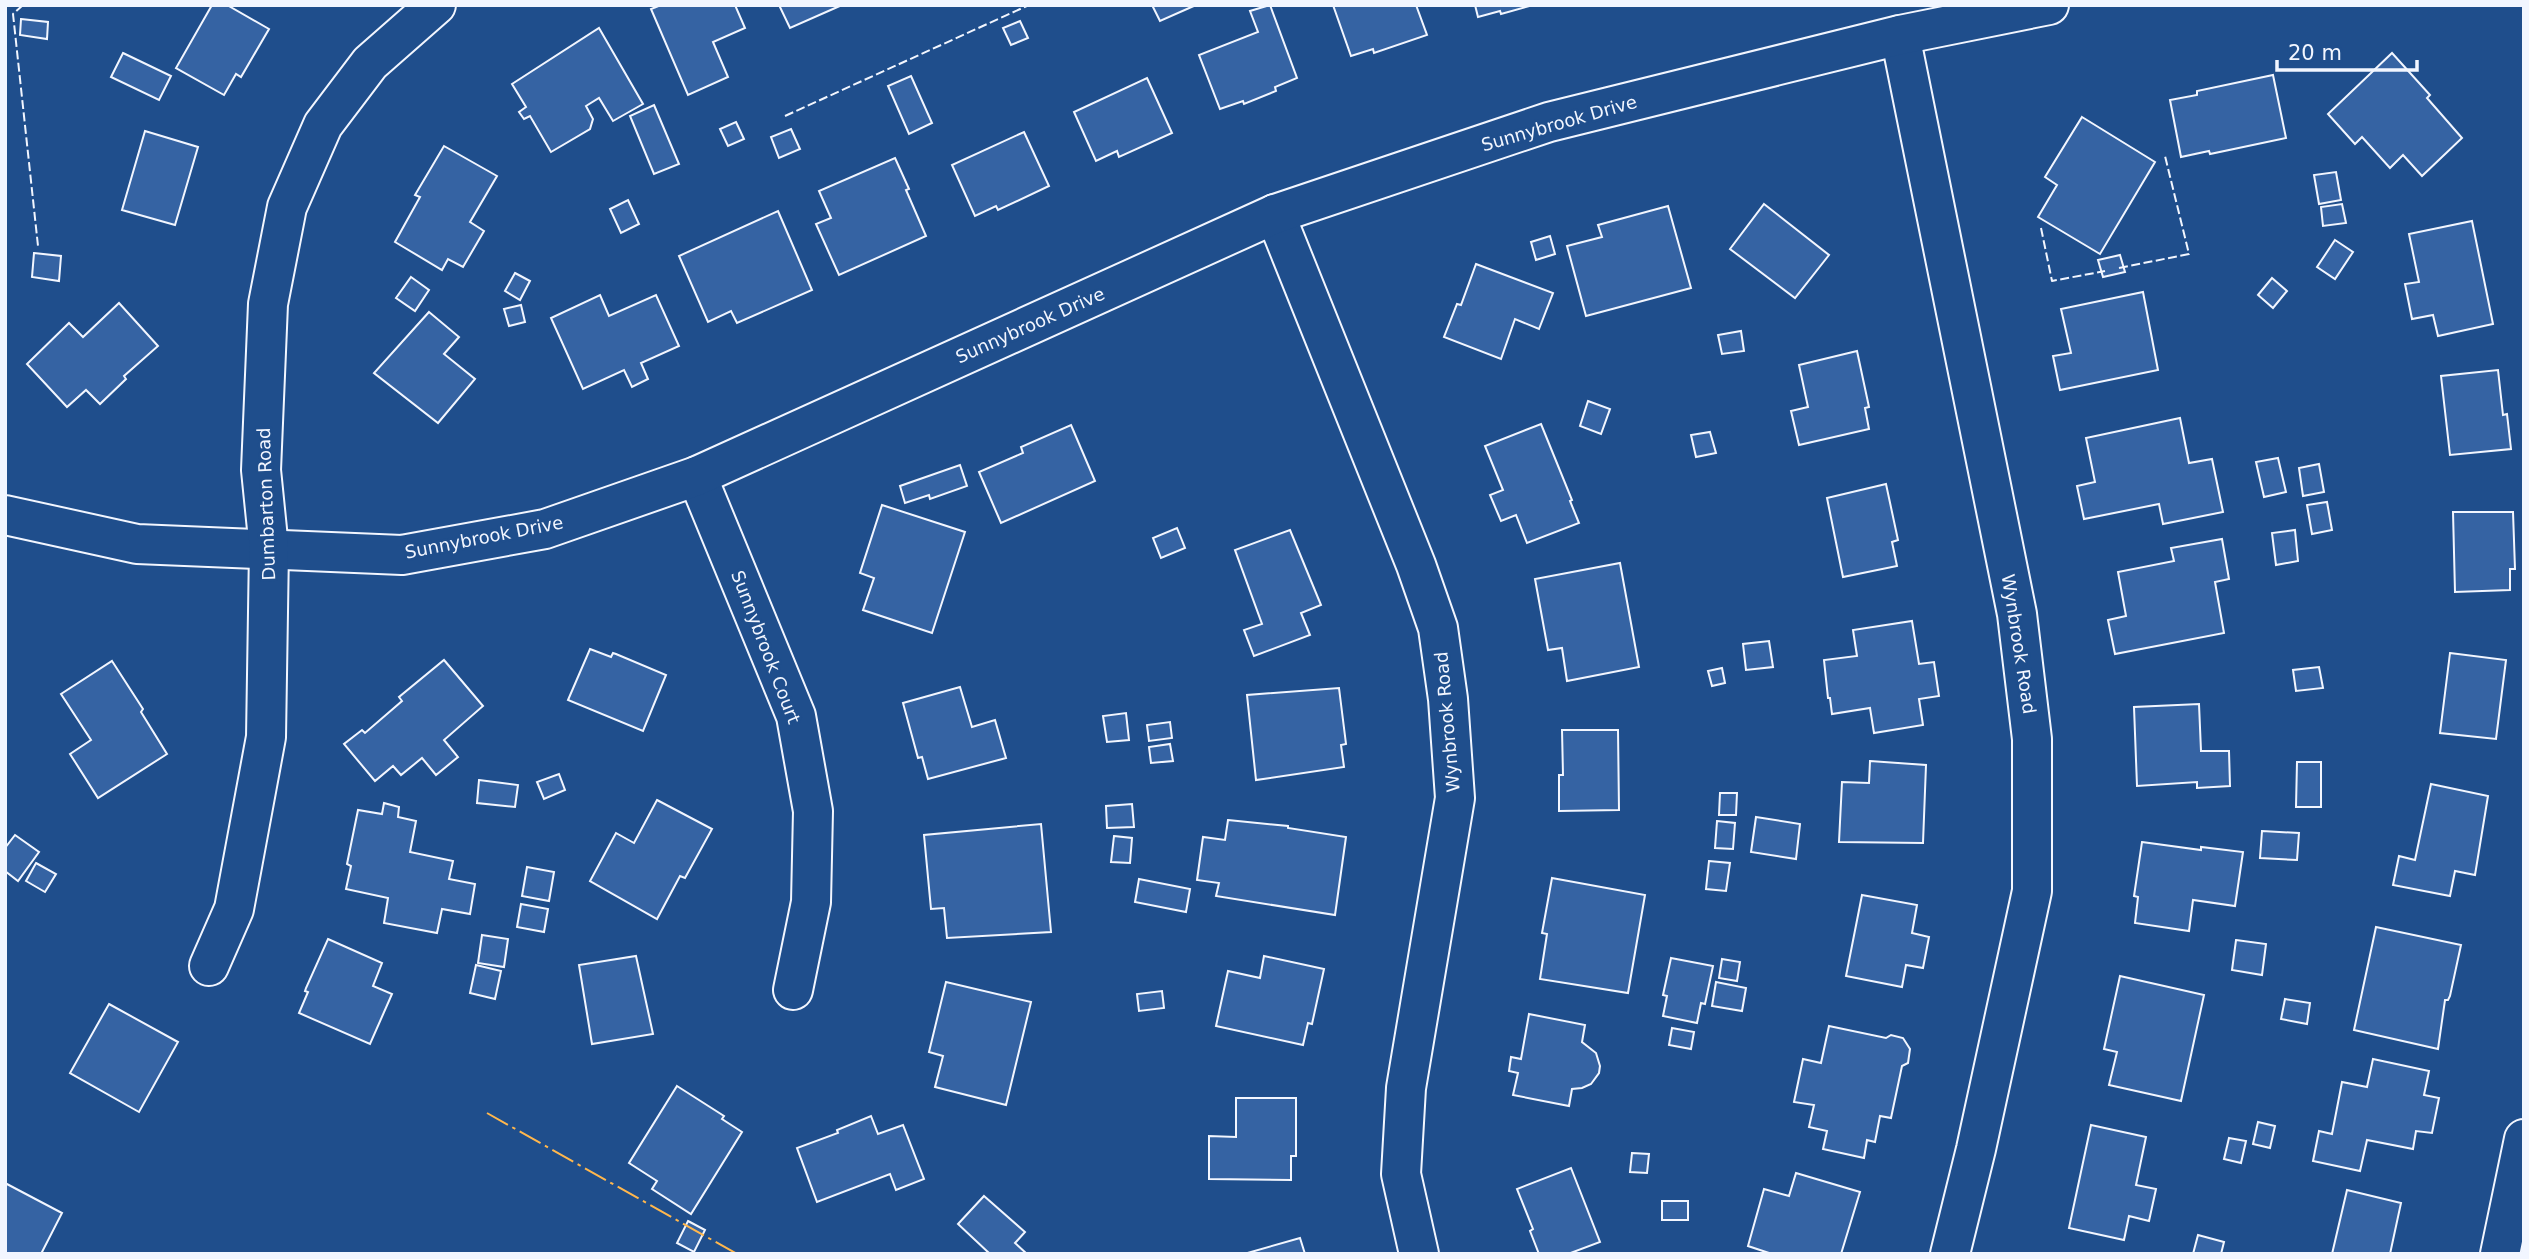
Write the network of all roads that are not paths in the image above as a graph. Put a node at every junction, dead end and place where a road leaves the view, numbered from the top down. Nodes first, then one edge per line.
1 (436, 5) edge
2 (2049, 5) edge
3 (1900, 36) junction
4 (1275, 214) junction
5 (697, 476) junction
6 (5, 515) edge
7 (269, 549) junction
8 (209, 966) dead end
9 (793, 990) dead end
10 (2524, 1139) edge
11 (1419, 1254) edge
12 (1950, 1254) edge
13 (2500, 1254) edge

1 - 7 street, Dumbarton Road
2 - 3 street, Sunnybrook Drive
3 - 4 street, Sunnybrook Drive
3 - 12 street, Wynbrook Road
4 - 5 street, Sunnybrook Drive
4 - 11 street, Wynbrook Road
5 - 7 street, Sunnybrook Drive
5 - 9 street, Sunnybrook Court
6 - 7 street, Sunnybrook Drive
7 - 8 street, Dumbarton Road
10 - 13 street

